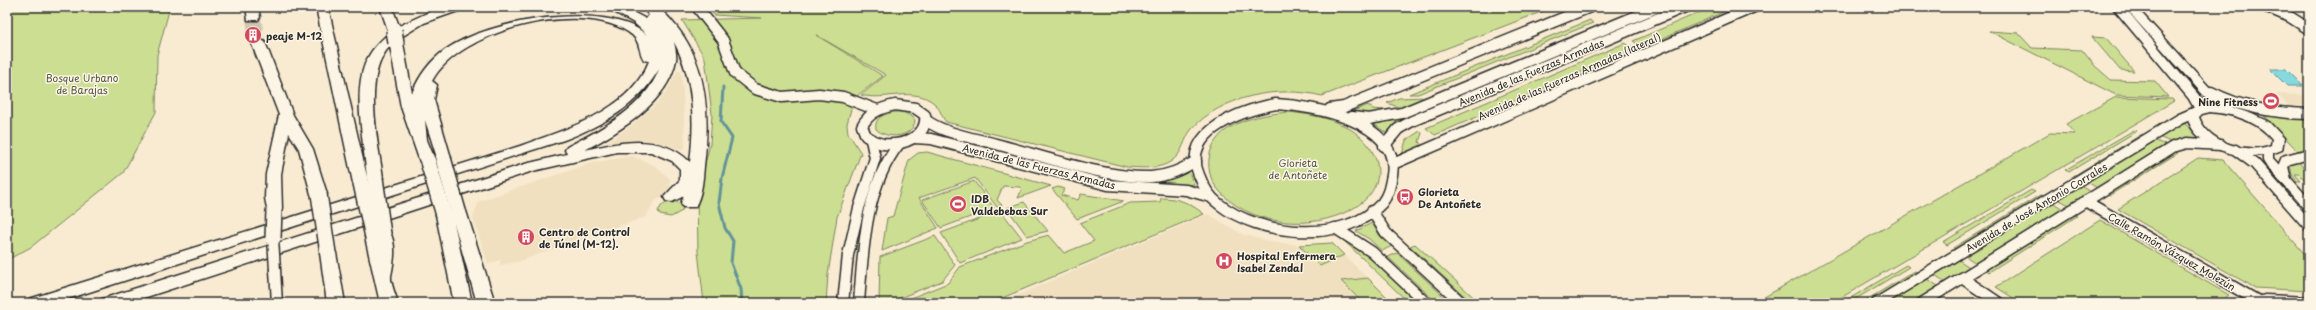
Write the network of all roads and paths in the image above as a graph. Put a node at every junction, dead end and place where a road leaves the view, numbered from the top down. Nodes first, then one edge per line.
1 (322, 7) edge
2 (386, 7) edge
3 (456, 7) edge
4 (611, 7) edge
5 (634, 7) edge
6 (648, 7) edge
7 (697, 7) edge
8 (1590, 7) edge
9 (1658, 7) edge
10 (1685, 7) edge
11 (1754, 7) edge
12 (2113, 7) edge
13 (2118, 7) edge
14 (2266, 7) edge
15 (2132, 11) edge
16 (2309, 29) edge
17 (475, 39) junction
18 (258, 42) tunnel mouth
19 (642, 85) junction
20 (2204, 88) junction
21 (877, 110) junction
22 (1328, 110) junction
23 (2199, 111) junction
24 (2231, 111) junction
25 (2309, 114) edge
26 (286, 115) junction
27 (1348, 117) junction
28 (927, 121) junction
29 (914, 138) junction
30 (420, 140) junction
31 (871, 140) junction
32 (899, 144) junction
33 (2222, 145) junction
34 (1384, 146) junction
35 (2236, 150) junction
36 (2268, 153) junction
37 (2309, 154) edge
38 (435, 160) junction
39 (1196, 161) junction
40 (1392, 164) junction
41 (530, 167) junction
42 (368, 180) junction
43 (2286, 180) junction
44 (672, 197) dead end
45 (1211, 197) junction
46 (2086, 201) junction
47 (689, 202) dead end
48 (2309, 206) edge
49 (1372, 211) junction
50 (451, 213) junction
51 (2309, 226) edge
52 (1335, 228) junction
53 (273, 238) joint
54 (1962, 278) junction
55 (2255, 302) edge
56 (2309, 302) edge
57 (35, 303) edge
58 (108, 303) edge
59 (277, 303) edge
60 (336, 303) edge
61 (389, 303) edge
62 (463, 303) edge
63 (486, 303) edge
64 (843, 303) edge
65 (859, 303) edge
66 (1426, 303) edge
67 (1462, 303) edge
68 (1877, 303) edge
69 (1922, 303) edge
70 (1999, 303) edge

1 - 42 highway
2 - 30 highway
3 - 42 highway
4 - 19 highway
5 - 41 highway
6 - 47 highway
7 - 21 street
8 - 22 street
9 - 27 street, Avenida de las Fuerzas Armadas
10 - 34 street, Avenida de las Fuerzas Armadas
11 - 40 street, Avenida de las Fuerzas Armadas (lateral)
12 - 15 street
13 - 15 main road
14 - 16 street
15 - 20 main road
15 - 23 main road
17 - 19 highway
17 - 30 highway
17 - 38 highway
18 - 26 highway
19 - 57 highway
20 - 24 main road
20 - 25 street
21 - 28 street
21 - 31 street
22 - 27 street
22 - 39 street
23 - 24 main road
23 - 33 main road
23 - 68 street, Avenida de José Antonio Corrales
24 - 36 main road
26 - 53 highway, bridge
26 - 60 highway, bridge
27 - 34 street
28 - 29 street
28 - 39 street, Avenida de las Fuerzas Armadas
29 - 32 street
29 - 45 street, Avenida de las Fuerzas Armadas
30 - 38 highway
31 - 32 street
31 - 64 street
32 - 65 street
33 - 35 main road
33 - 46 street, Avenida de José Antonio Corrales
34 - 40 street
35 - 36 main road
35 - 51 street
36 - 43 street
37 - 43 street
38 - 50 highway, bridge
39 - 45 street
40 - 49 street
41 - 44 highway
41 - 58 highway
42 - 61 highway, bridge
43 - 48 street
45 - 52 street
46 - 54 street, Avenida de José Antonio Corrales
46 - 55 street, Calle Ramón Vázquez Molezún
49 - 52 street
49 - 67 street
50 - 62 highway
50 - 63 highway
52 - 66 street
53 - 59 street, bridge
54 - 69 street, Avenida de José Antonio Corrales
54 - 70 street
55 - 56 street

